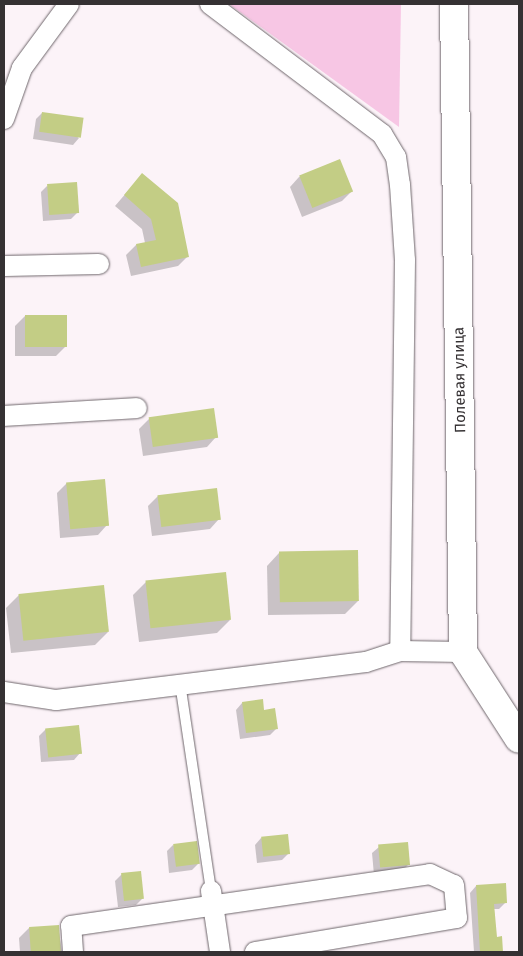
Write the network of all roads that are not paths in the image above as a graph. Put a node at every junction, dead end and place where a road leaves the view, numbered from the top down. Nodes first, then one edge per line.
1 (69, 4) edge
2 (210, 4) edge
3 (454, 4) edge
4 (4, 119) edge
5 (99, 264) dead end
6 (4, 266) edge
7 (137, 408) dead end
8 (4, 416) edge
9 (400, 650) junction
10 (464, 652) junction
11 (180, 683) junction
12 (4, 692) edge
13 (519, 739) edge
14 (212, 899) junction
15 (73, 952) edge
16 (220, 952) edge
17 (255, 952) edge

1 - 4 street
2 - 9 street
3 - 10 street, Полевая улица
5 - 6 street
7 - 8 street
9 - 10 street
9 - 11 street
10 - 13 street
11 - 12 street
11 - 14 lane
14 - 15 street
14 - 16 street
14 - 17 street

